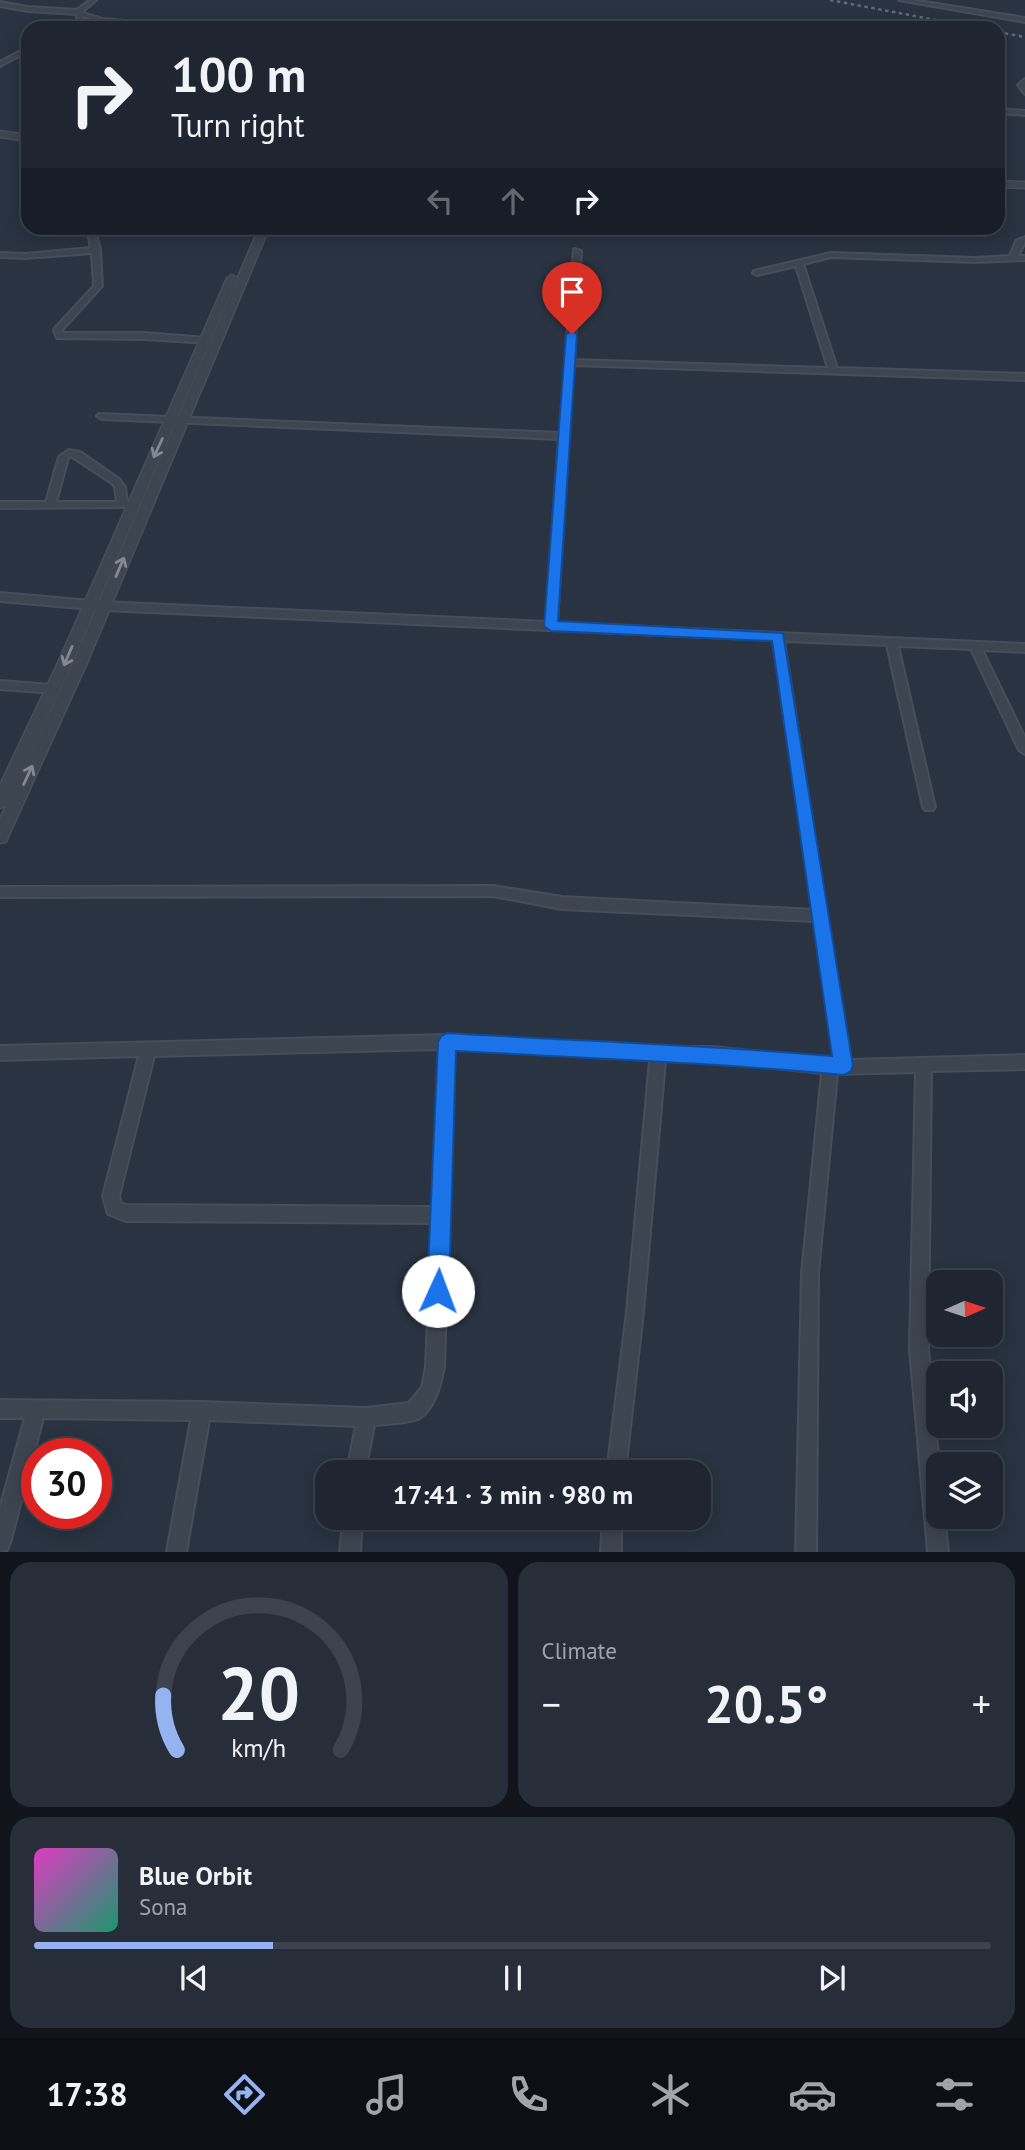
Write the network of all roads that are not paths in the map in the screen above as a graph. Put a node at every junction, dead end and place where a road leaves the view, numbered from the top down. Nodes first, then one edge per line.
1 (93, 0) edge
2 (902, 0) edge
3 (0, 4) edge
4 (53, 5) dead end
5 (45, 10) junction
6 (80, 13) junction
7 (1025, 20) edge
8 (80, 21) edge
9 (101, 21) edge
10 (21, 53) edge
11 (0, 64) edge
12 (1025, 81) edge
13 (1025, 92) edge
14 (1005, 112) edge
15 (1025, 113) edge
16 (0, 134) edge
17 (21, 137) edge
18 (1005, 184) edge
19 (1025, 185) edge
20 (92, 235) edge
21 (250, 235) edge
22 (261, 235) edge
23 (1025, 239) edge
24 (96, 250) junction
25 (577, 251) dead end
26 (0, 254) edge
27 (1013, 258) junction
28 (1025, 258) edge
29 (799, 261) junction
30 (757, 273) dead end
31 (206, 341) junction
32 (570, 362) junction
33 (833, 370) junction
34 (1025, 377) edge
35 (102, 416) dead end
36 (178, 419) junction
37 (564, 436) junction
38 (50, 504) junction
39 (0, 505) edge
40 (127, 505) junction
41 (0, 597) edge
42 (97, 605) junction
43 (551, 626) junction
44 (778, 636) junction
45 (892, 642) junction
46 (975, 646) junction
47 (1025, 648) edge
48 (0, 685) edge
49 (53, 689) junction
50 (1025, 750) edge
51 (0, 802) edge
52 (929, 807) dead end
53 (0, 837) edge
54 (0, 892) edge
55 (821, 916) junction
56 (447, 1042) junction
57 (148, 1049) junction
58 (0, 1053) edge
59 (658, 1054) junction
60 (1025, 1063) edge
61 (923, 1064) junction
62 (837, 1066) junction
63 (441, 1215) junction
64 (0, 1409) edge
65 (36, 1409) junction
66 (202, 1411) junction
67 (367, 1417) junction
68 (358, 1460) edge
69 (616, 1460) edge
70 (351, 1530) edge
71 (612, 1530) edge
72 (0, 1543) edge
73 (176, 1552) edge
74 (350, 1552) edge
75 (611, 1552) edge
76 (806, 1552) edge
77 (938, 1552) edge

1 - 6 street
2 - 7 street
3 - 5 street
4 - 5 street
5 - 6 street
6 - 8 street
6 - 9 street
10 - 11 street
12 - 13 street
14 - 15 street
16 - 17 street
18 - 19 street
20 - 24 street
21 - 31 street
22 - 36 street
23 - 27 street
24 - 26 street
24 - 31 street
25 - 32 street
27 - 28 street
27 - 29 street
29 - 30 street
29 - 33 street
31 - 36 street
32 - 33 street
32 - 37 street
33 - 34 street
35 - 36 street
36 - 37 street
36 -> 40 street
42 -> 36 street
37 - 43 street
38 - 39 street
38 - 40 street
38 - 40 street
40 - 42 street
41 - 42 street
42 - 43 street
42 -> 49 street
53 -> 42 street
43 - 44 street
44 - 45 street
44 - 55 street
45 - 46 street
45 - 52 street
46 - 47 street
46 - 50 street
48 - 49 street
49 - 51 street
54 - 55 street
55 - 62 street
56 - 57 street
56 - 59 street
56 - 63 street
57 - 58 street
57 - 63 street
59 - 62 street
59 - 69 street
60 - 61 street
61 - 62 street
61 - 77 street
62 - 76 street
63 - 67 street
64 - 65 street
65 - 66 street
65 - 72 street
66 - 67 street
66 - 73 street
67 - 68 street
70 - 74 street
71 - 75 street

